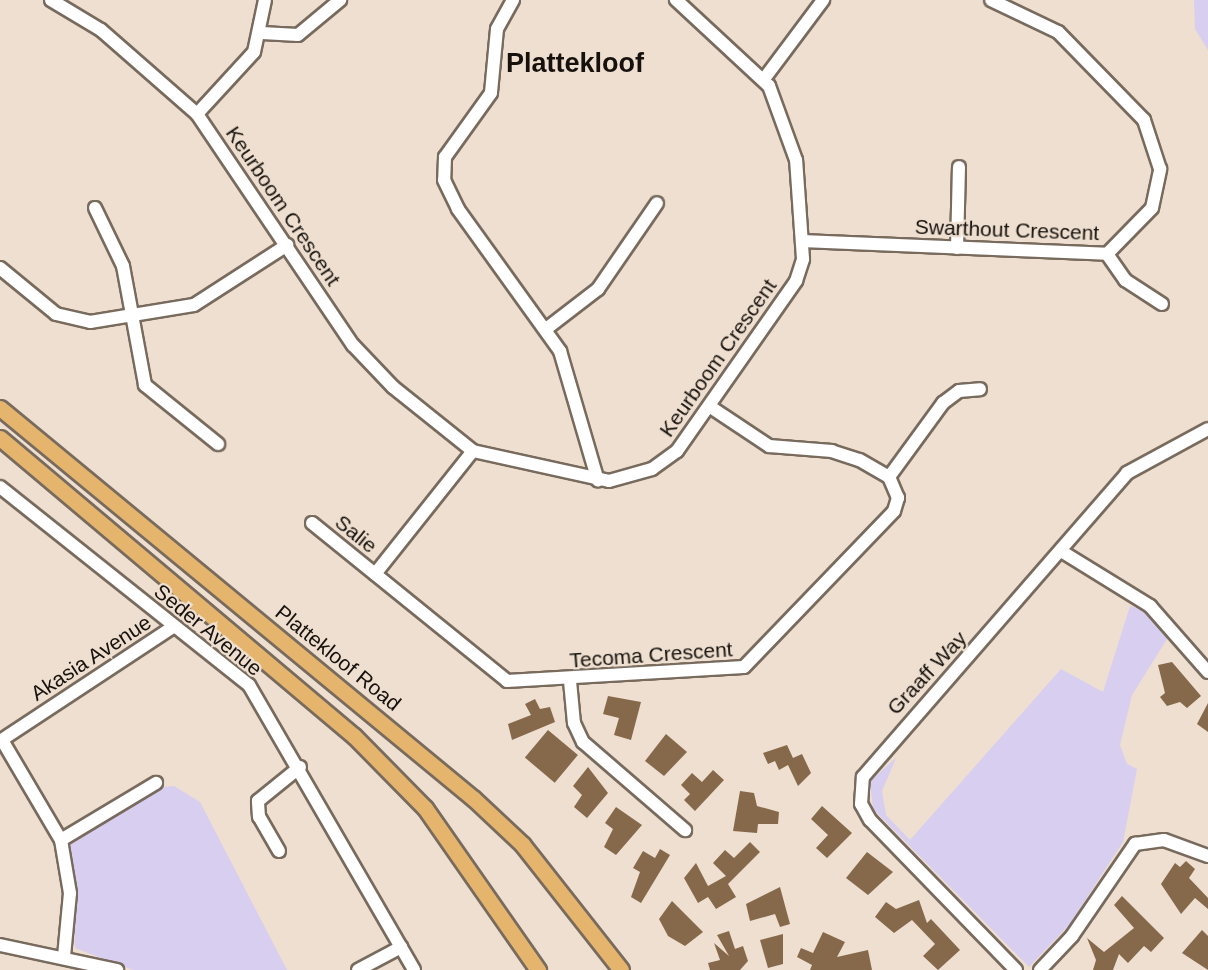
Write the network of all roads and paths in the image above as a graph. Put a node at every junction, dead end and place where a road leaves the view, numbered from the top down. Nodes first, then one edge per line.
1 (51, 0) edge
2 (264, 0) edge
3 (340, 0) edge
4 (513, 0) edge
5 (676, 0) edge
6 (823, 0) edge
7 (991, 0) edge
8 (262, 33) junction
9 (764, 79) junction
10 (197, 114) junction
11 (959, 167) dead end
12 (657, 203) dead end
13 (95, 208) dead end
14 (802, 241) junction
15 (287, 245) junction
16 (957, 248) junction
17 (1107, 254) junction
18 (0, 268) edge
19 (1162, 304) dead end
20 (131, 315) junction
21 (546, 329) junction
22 (980, 389) dead end
23 (709, 406) junction
24 (0, 408) edge
25 (1208, 429) edge
26 (0, 438) edge
27 (218, 444) dead end
28 (473, 451) junction
29 (889, 477) junction
30 (598, 481) junction
31 (0, 487) edge
32 (312, 523) dead end
33 (1061, 551) junction
34 (375, 574) junction
35 (173, 627) junction
36 (1208, 672) edge
37 (570, 681) junction
38 (1, 740) edge
39 (300, 767) junction
40 (156, 783) dead end
41 (685, 830) dead end
42 (61, 840) junction
43 (279, 851) dead end
44 (1208, 856) edge
45 (0, 945) edge
46 (401, 947) junction
47 (64, 956) junction
48 (117, 970) edge
49 (358, 970) edge
50 (414, 970) edge
51 (538, 970) edge
52 (621, 970) edge
53 (1016, 970) edge
54 (1040, 970) edge

1 - 10 street, Keurboom Crescent
2 - 8 street
3 - 8 street
4 - 21 street
5 - 9 street, Keurboom Crescent
6 - 9 street
7 - 17 street, Swarthout Crescent
8 - 10 street
9 - 14 street, Keurboom Crescent
10 - 15 street, Keurboom Crescent
11 - 16 street
12 - 21 street
13 - 20 street
14 - 16 street, Swarthout Crescent
14 - 23 street, Keurboom Crescent
15 - 20 street
15 - 28 street, Keurboom Crescent
16 - 17 street, Swarthout Crescent
17 - 19 street
18 - 20 street
20 - 27 street
21 - 30 street
22 - 29 street
23 - 29 street
23 - 30 street, Keurboom Crescent
24 - 52 main road, Plattekloof Road
25 - 33 street, Graaff Way
26 - 51 main road
28 - 30 street, Keurboom Crescent
28 - 34 street
29 - 37 street, Tecoma Crescent
31 - 35 street, Seder Avenue
32 - 34 street, Salie
33 - 36 street
33 - 53 street, Graaff Way
34 - 37 street, Tecoma Crescent
35 - 38 street, Akasia Avenue
35 - 39 street, Seder Avenue
37 - 41 street
38 - 42 street
39 - 43 street
39 - 46 street, Seder Avenue
40 - 42 street
42 - 47 street
44 - 54 street
45 - 47 street
46 - 49 street
46 - 50 street, Seder Avenue
47 - 48 street

